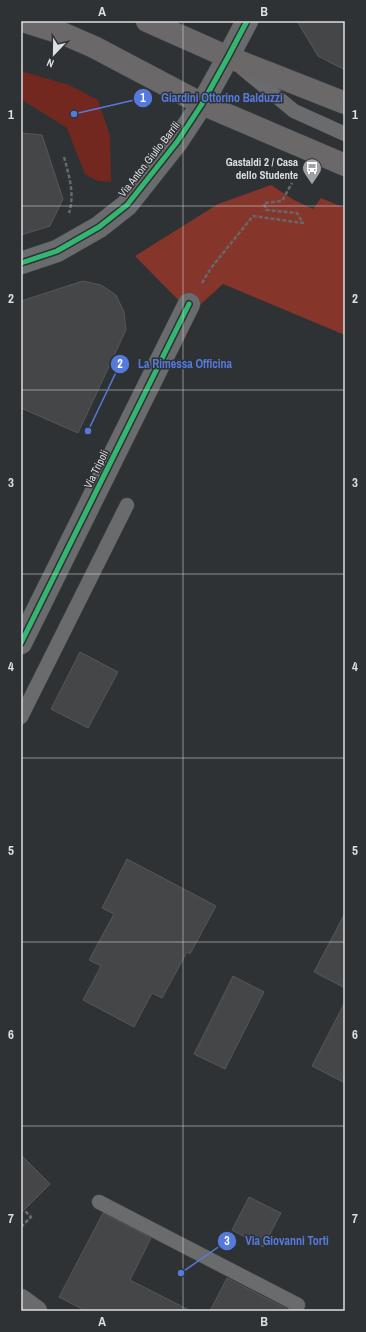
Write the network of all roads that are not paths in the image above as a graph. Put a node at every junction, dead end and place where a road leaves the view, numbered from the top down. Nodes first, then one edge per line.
1 (23, 21) edge
2 (148, 21) edge
3 (247, 21) edge
4 (228, 57) junction
5 (345, 103) edge
6 (202, 104) junction
7 (345, 134) edge
8 (345, 165) edge
9 (21, 263) edge
10 (189, 304) road end
11 (127, 505) dead end
12 (21, 643) edge
13 (21, 717) edge
14 (99, 1202) dead end
15 (21, 1300) edge
16 (36, 1311) edge
17 (295, 1311) edge

1 - 6 main road
2 - 4 main road
3 - 4 street, Via Anton Giulio Barrili
4 - 5 main road
4 - 6 street, Via Anton Giulio Barrili
4 - 7 lane
6 - 8 main road
6 - 9 street, Via Anton Giulio Barrili
10 - 12 street, Via Tripoli
11 - 13 lane
14 - 17 lane
15 - 16 street

